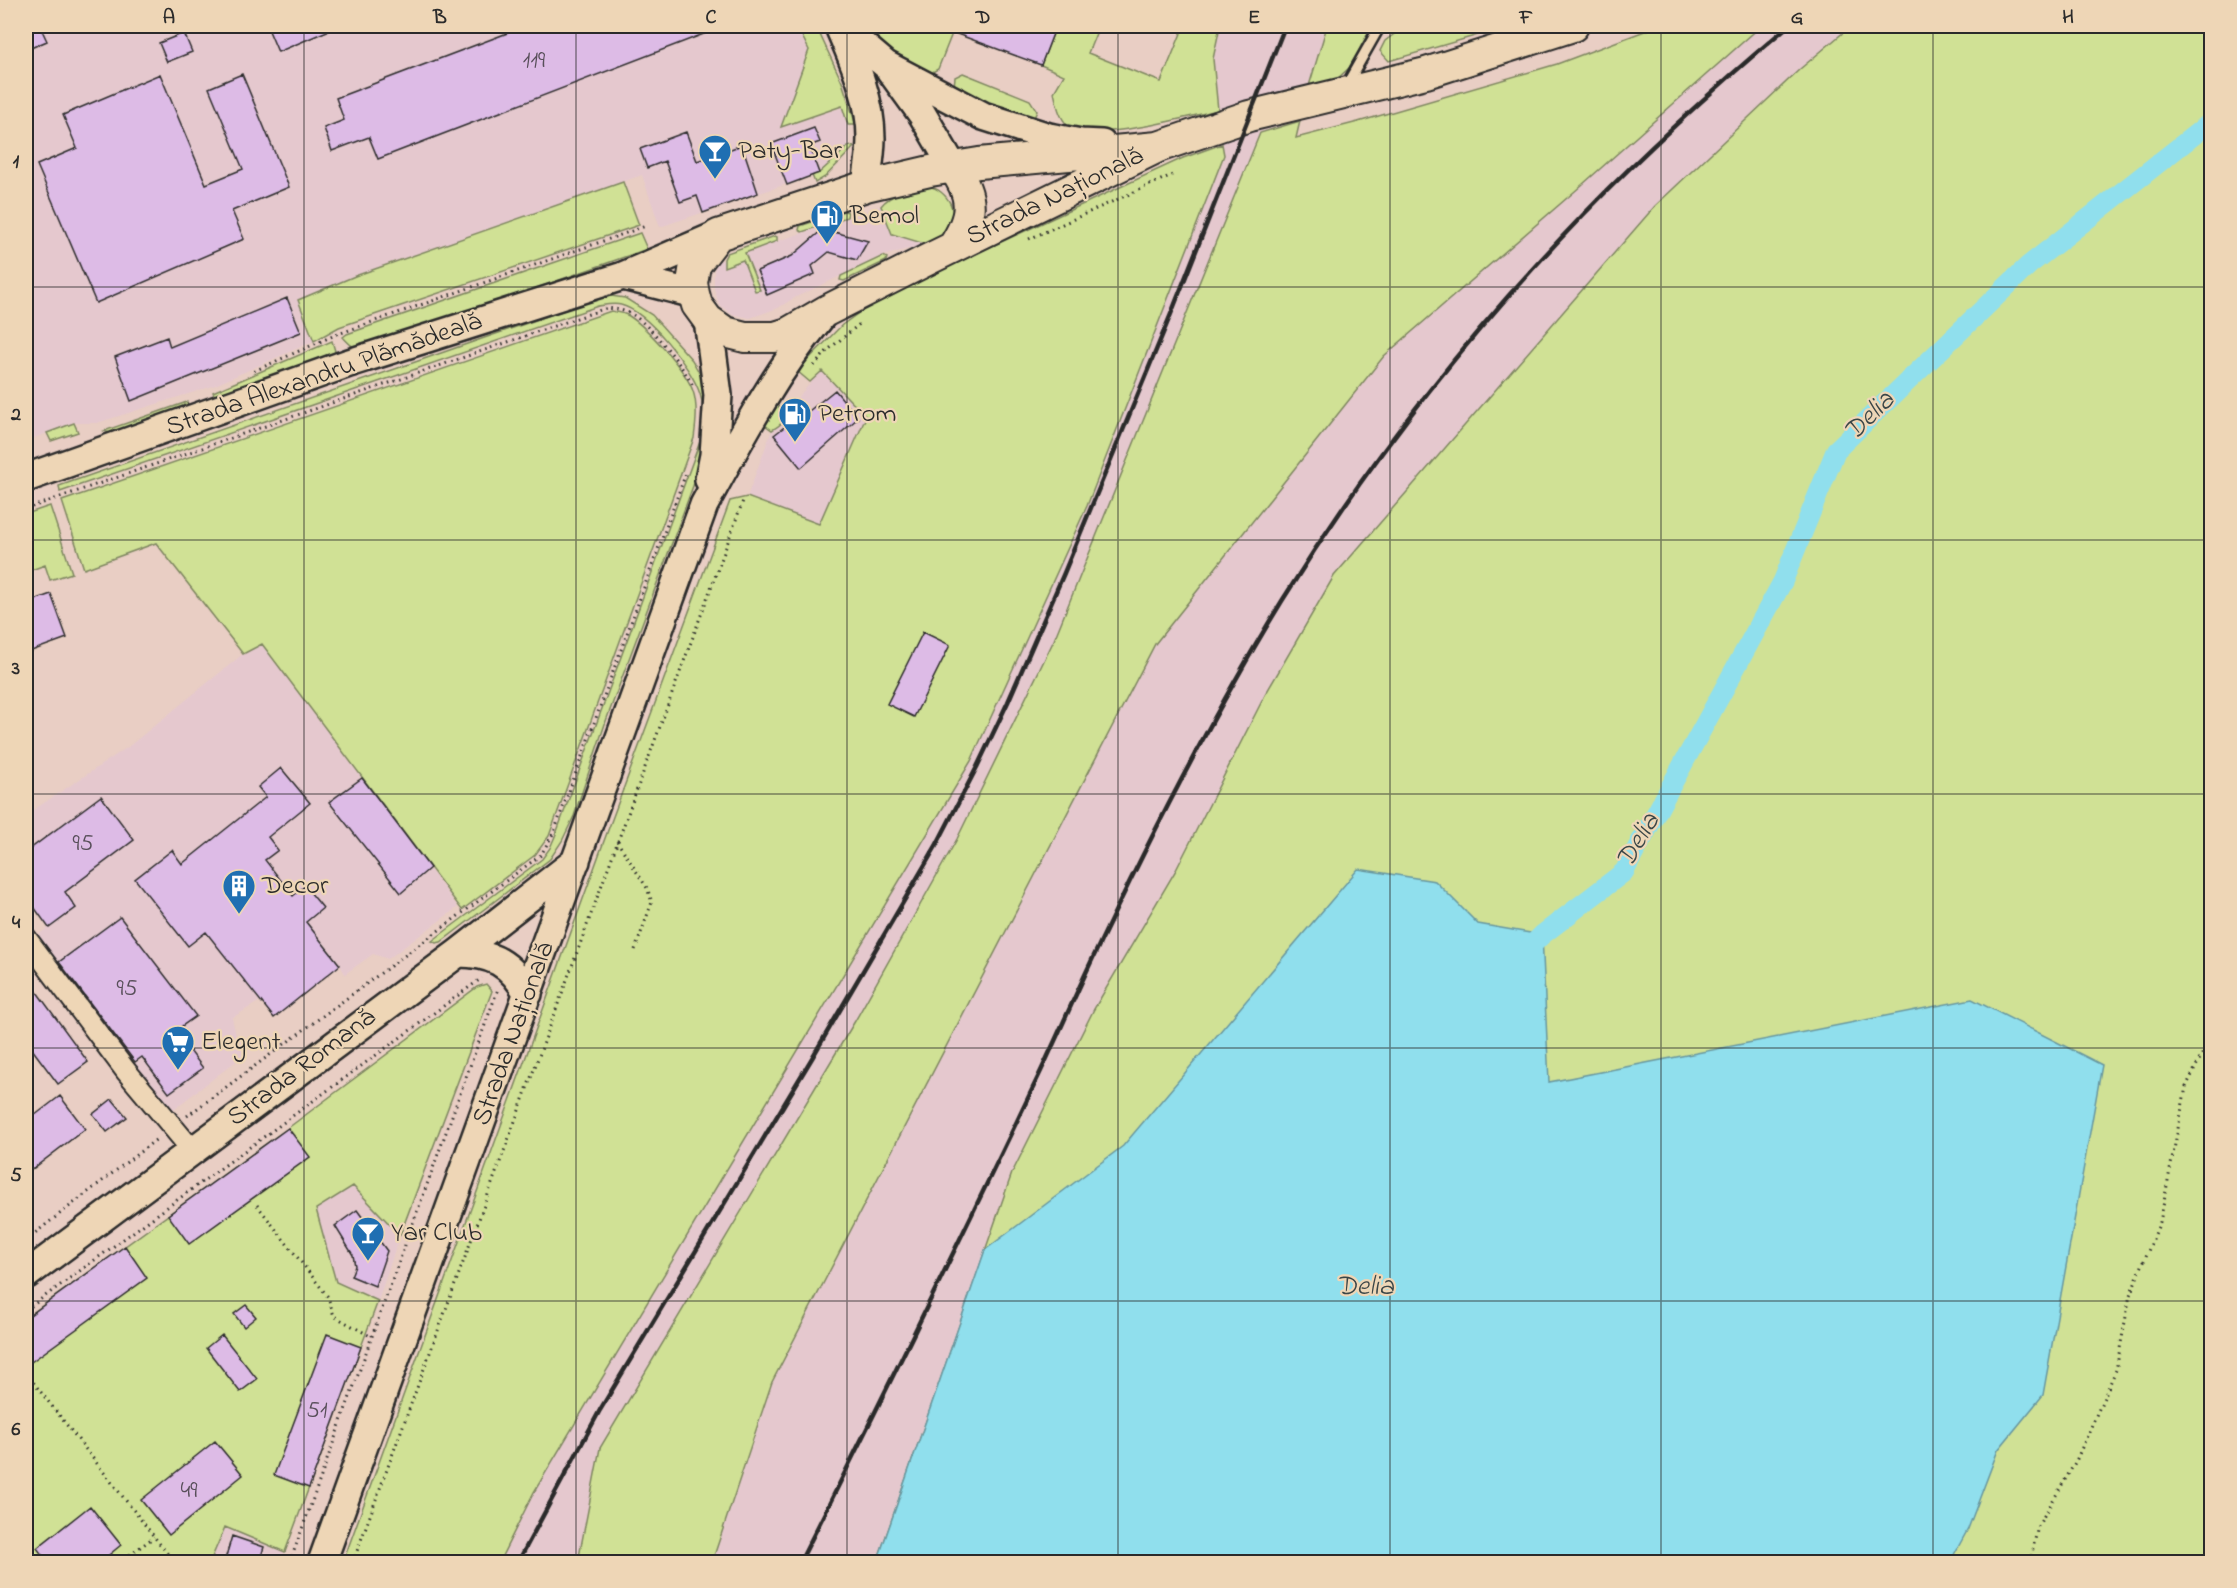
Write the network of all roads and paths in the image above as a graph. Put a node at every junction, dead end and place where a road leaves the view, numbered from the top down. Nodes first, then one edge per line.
1 (839, 26) edge
2 (1380, 26) edge
3 (1573, 26) edge
4 (886, 65) junction
5 (1342, 94) junction
6 (1158, 147) junction
7 (953, 168) junction
8 (1172, 175) dead end
9 (866, 186) junction
10 (646, 226) dead end
11 (718, 235) junction
12 (1019, 244) dead end
13 (953, 247) junction
14 (623, 276) junction
15 (694, 294) junction
16 (826, 311) junction
17 (871, 316) dead end
18 (708, 320) junction
19 (253, 371) dead end
20 (810, 372) dead end
21 (696, 391) dead end
22 (689, 463) dead end
23 (26, 478) edge
24 (744, 498) dead end
25 (704, 505) junction
26 (26, 509) edge
27 (617, 841) junction
28 (577, 861) junction
29 (26, 938) edge
30 (635, 950) dead end
31 (458, 953) junction
32 (483, 977) dead end
33 (494, 981) dead end
34 (528, 994) junction
35 (2211, 1034) edge
36 (172, 1126) junction
37 (192, 1150) junction
38 (257, 1205) dead end
39 (26, 1240) edge
40 (26, 1275) edge
41 (26, 1310) edge
42 (372, 1337) junction
43 (26, 1373) edge
44 (154, 1537) junction
45 (120, 1563) edge
46 (174, 1563) edge
47 (290, 1563) edge
48 (322, 1563) edge
49 (353, 1563) edge
50 (2030, 1563) edge

1 - 4 street
1 - 9 street
2 - 5 lane
3 - 5 main road, Strada Națională
4 - 6 street
4 - 7 street
5 - 6 main road, Strada Națională
6 - 7 main road, Strada Națională
6 - 13 main road, Strada Națională
7 - 9 main road, Strada Națională
7 - 13 main road, Strada Națională
8 - 12 path
9 - 11 main road, Strada Națională
10 - 19 path
11 - 14 street, Strada Alexandru Plămădeală
11 - 15 main road
13 - 16 main road, Strada Națională
14 - 15 street
14 - 23 street, Strada Alexandru Plămădeală
15 - 18 main road, Strada Națională
16 - 18 main road, Strada Națională
16 - 25 street, Strada Națională
17 - 20 path
18 - 25 street, Strada Națională
21 - 26 path
22 - 36 path
24 - 27 path
25 - 28 street, Strada Națională
27 - 30 path
27 - 49 path
28 - 31 street, Strada Romană
28 - 34 street, Strada Națională
29 - 36 street
31 - 34 street
31 - 37 street, Strada Romană
32 - 41 path
33 - 42 path
34 - 48 street, Strada Națională
35 - 50 path
36 - 37 street
36 - 39 path
37 - 40 street, Strada Romană
38 - 42 path
42 - 47 path
43 - 44 path
44 - 45 path
44 - 46 path

